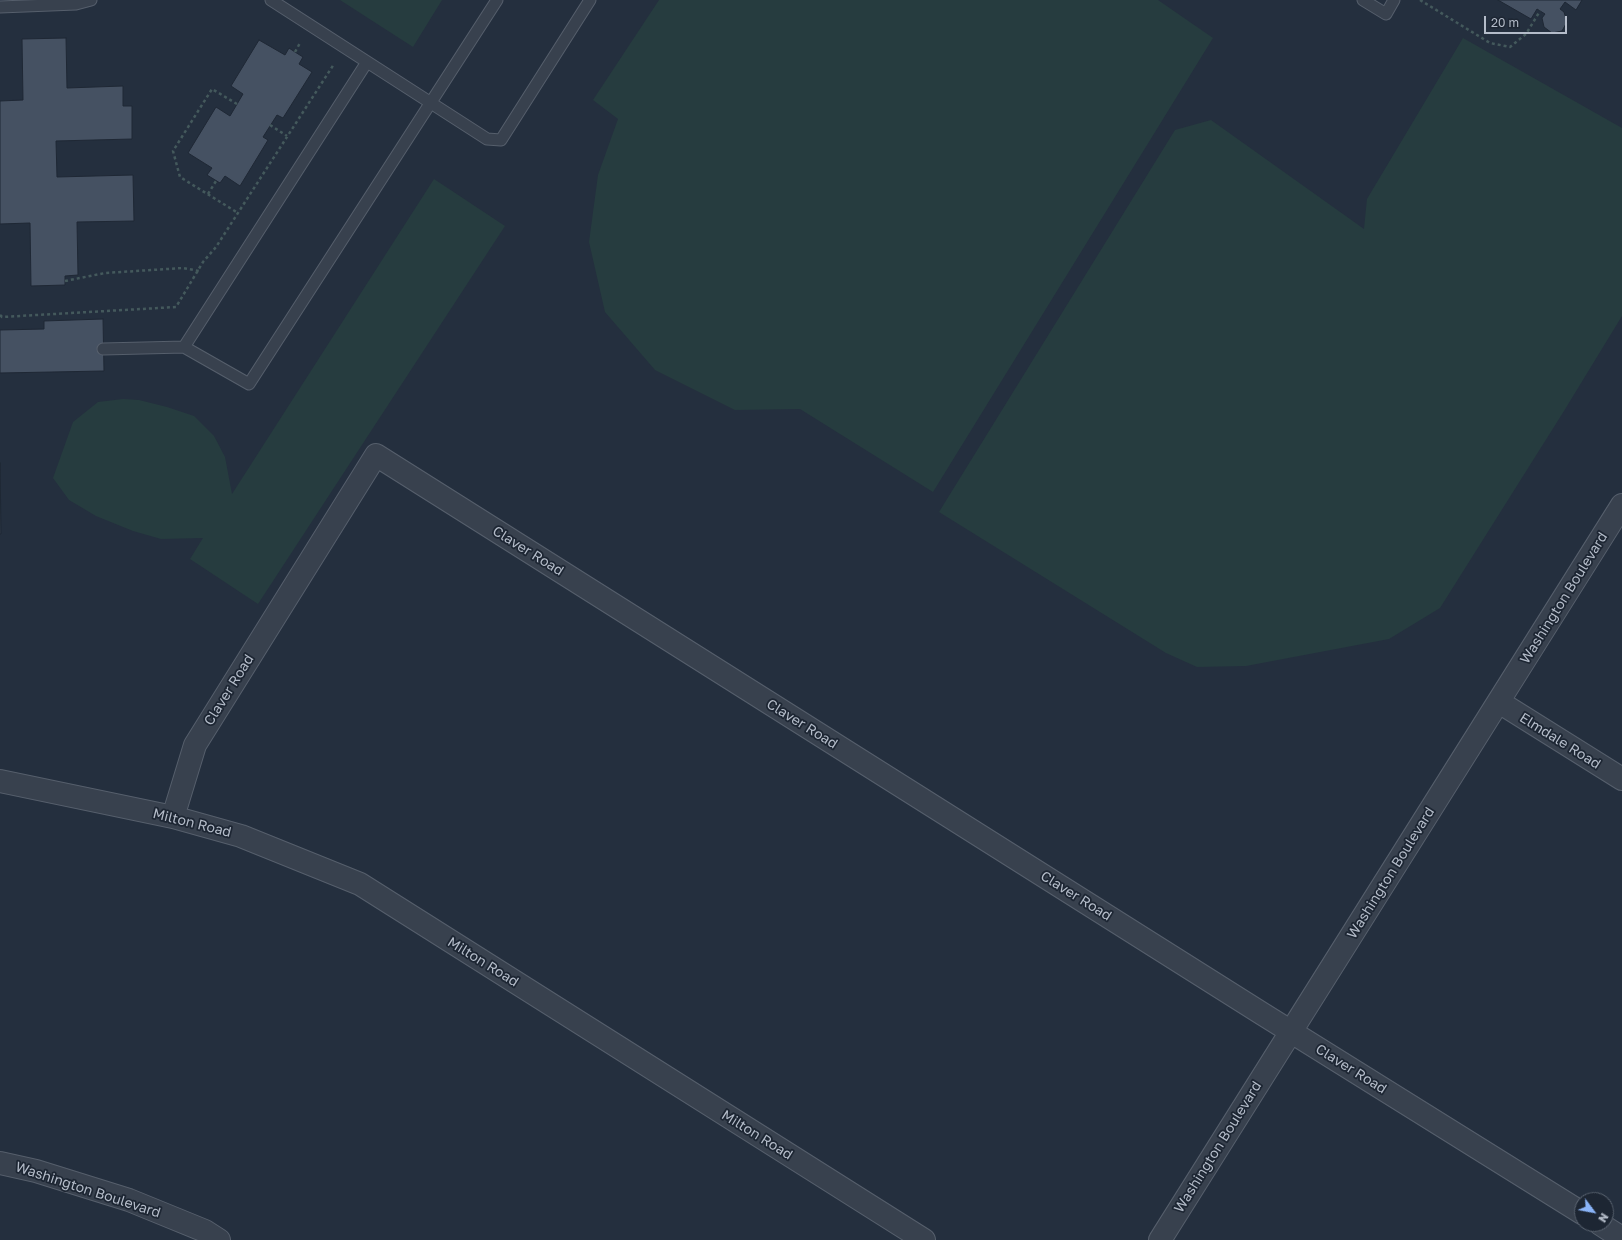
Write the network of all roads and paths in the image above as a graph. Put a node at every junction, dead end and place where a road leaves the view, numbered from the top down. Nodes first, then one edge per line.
1 (91, 0) edge
2 (271, 0) edge
3 (497, 0) edge
4 (590, 0) edge
5 (1363, 0) edge
6 (1394, 0) edge
7 (1420, 0) edge
8 (0, 7) edge
9 (1540, 12) dead end
10 (344, 47) junction
11 (367, 62) junction
12 (430, 103) junction
13 (237, 104) dead end
14 (270, 125) dead end
15 (287, 136) junction
16 (216, 181) dead end
17 (208, 194) junction
18 (238, 213) junction
19 (199, 271) junction
20 (65, 280) dead end
21 (0, 315) edge
22 (184, 347) junction
23 (103, 349) dead end
24 (1622, 505) edge
25 (1499, 702) junction
26 (1622, 779) edge
27 (0, 781) edge
28 (173, 817) junction
29 (1290, 1031) junction
30 (0, 1163) edge
31 (1574, 1208) edge
32 (1613, 1232) edge
33 (1622, 1238) edge
34 (219, 1240) edge
35 (924, 1240) edge
36 (1160, 1240) edge

1 - 8 lane
2 - 10 lane
3 - 12 lane
4 - 12 lane
5 - 6 lane
7 - 9 path
10 - 11 lane
10 - 15 path
11 - 12 lane
11 - 22 lane
12 - 22 lane
13 - 17 path
14 - 15 path
15 - 18 path
16 - 17 path
17 - 18 path
18 - 19 path
19 - 20 path
19 - 21 path
22 - 23 lane
24 - 25 street, Washington Boulevard
25 - 26 street, Elmdale Road
25 - 29 street, Washington Boulevard
27 - 28 street, Milton Road
28 - 29 street, Claver Road
28 - 35 street, Milton Road
29 - 31 street, Claver Road
29 - 36 street, Washington Boulevard
30 - 34 street, Washington Boulevard
32 - 33 street

